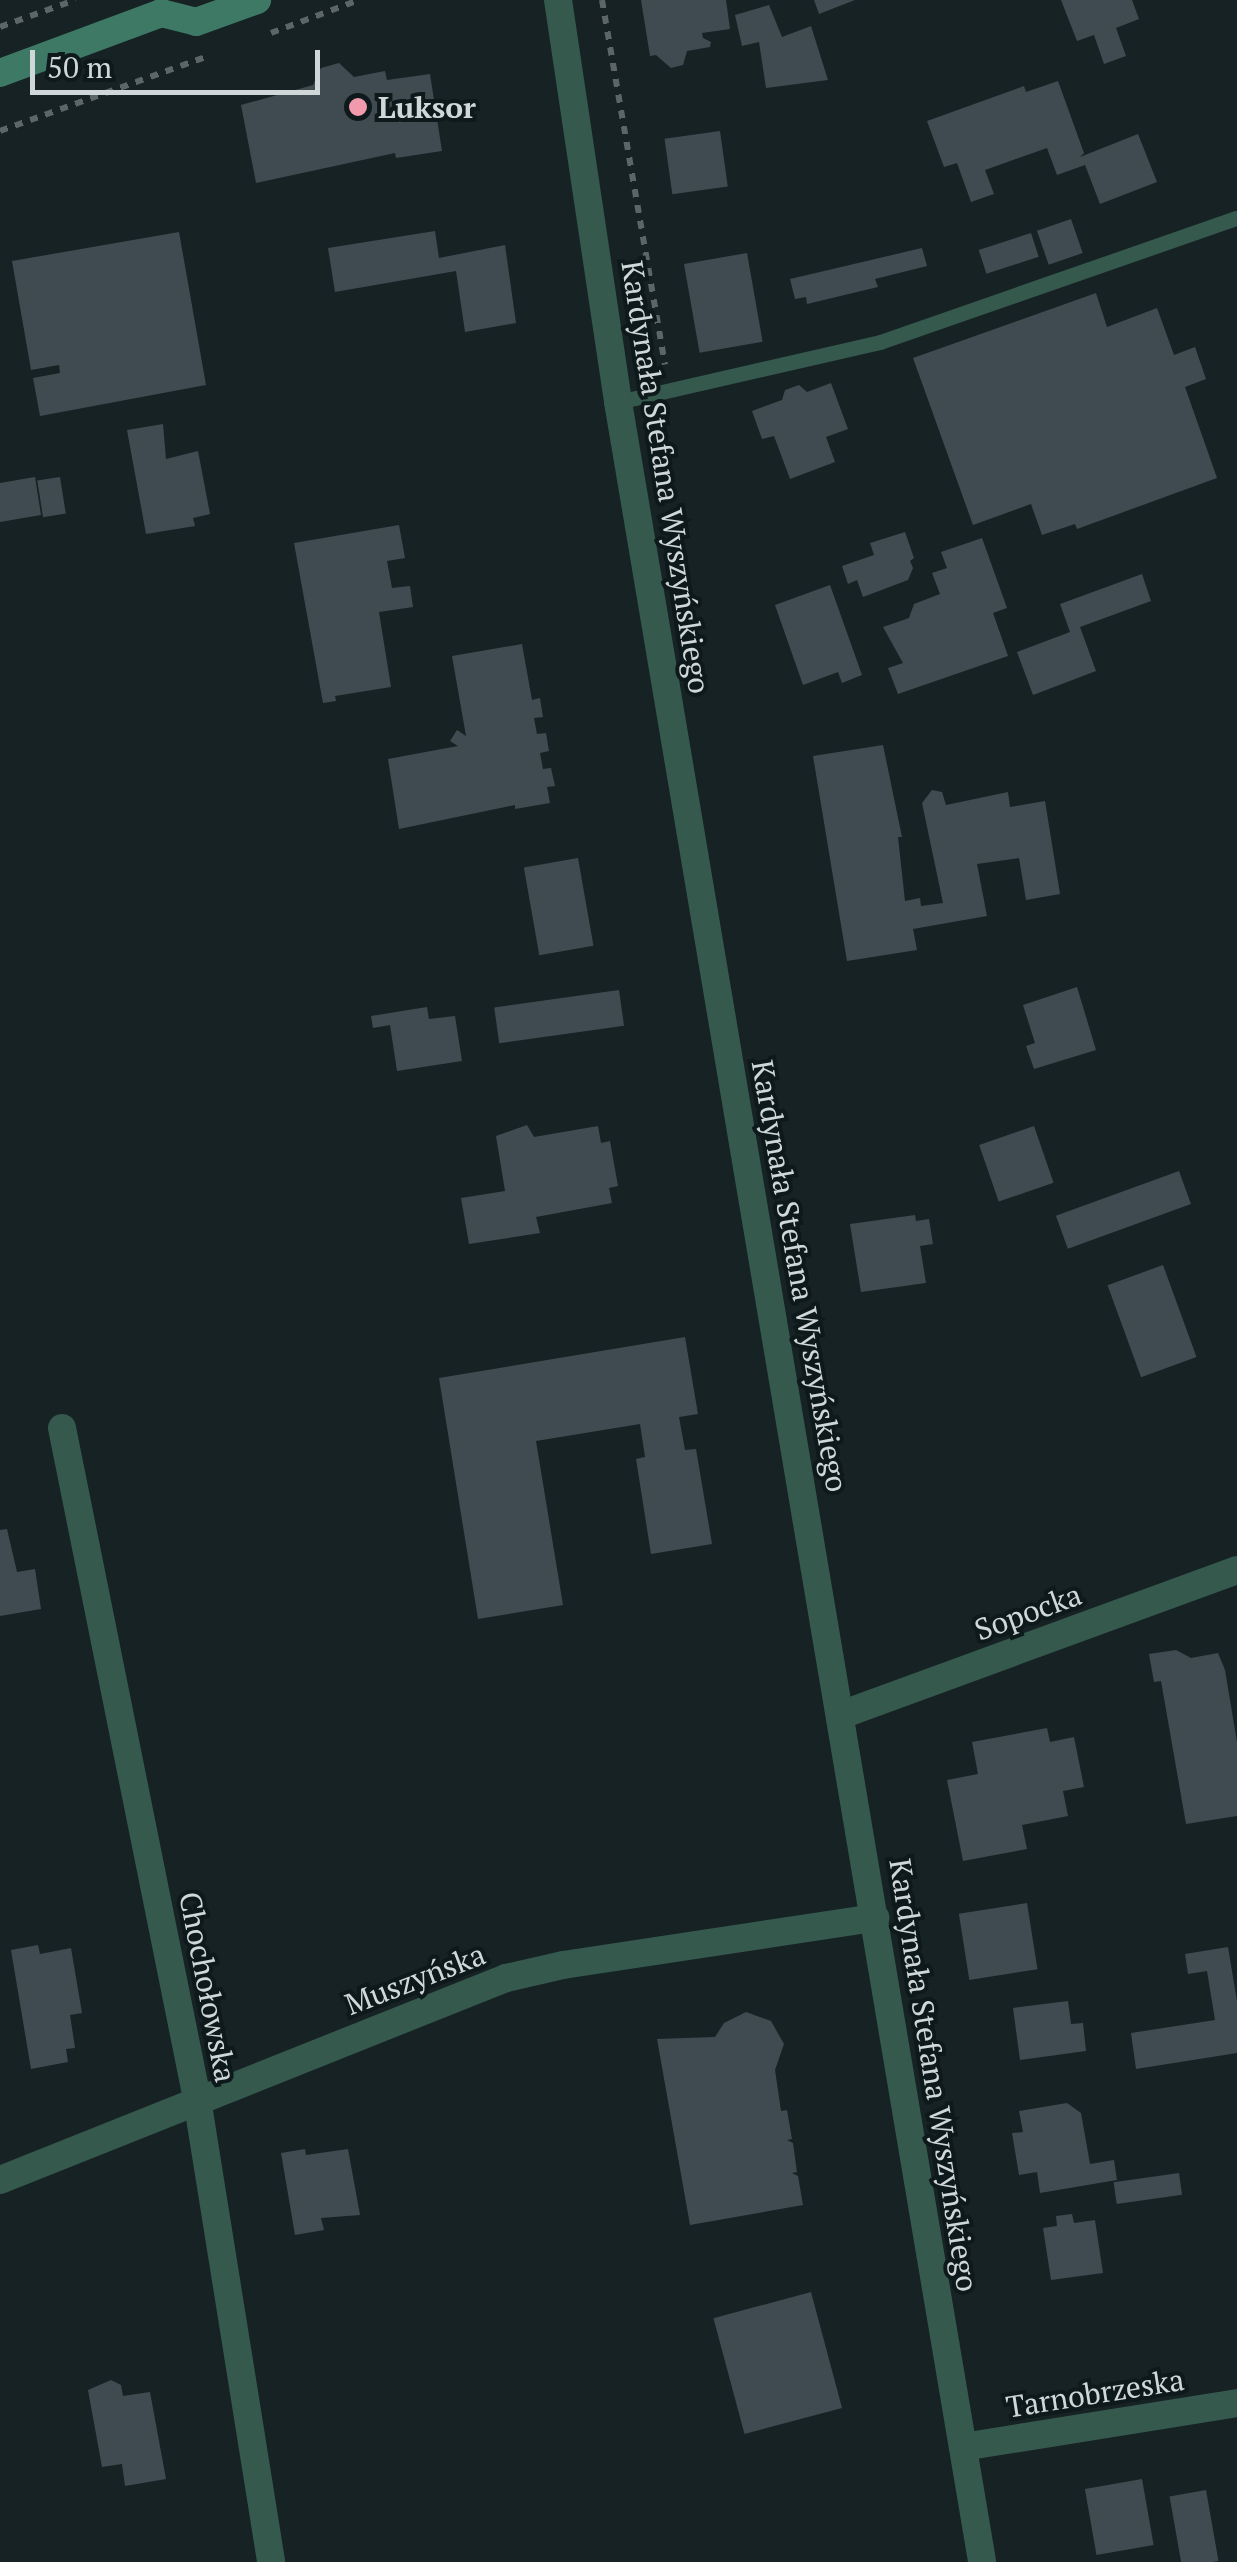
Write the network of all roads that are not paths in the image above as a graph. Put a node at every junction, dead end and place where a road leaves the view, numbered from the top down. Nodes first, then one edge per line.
1 (257, 0) edge
2 (558, 0) edge
3 (165, 6) edge
4 (0, 73) edge
5 (1236, 216) edge
6 (618, 402) junction
7 (62, 1428) dead end
8 (1237, 1570) edge
9 (841, 1715) junction
10 (876, 1918) junction
11 (197, 2099) junction
12 (0, 2180) edge
13 (1237, 2403) edge
14 (963, 2447) junction
15 (271, 2562) edge
16 (982, 2562) edge

1 - 3 main road
2 - 6 street, Kardynała Stefana Wyszyńskiego
3 - 4 main road
5 - 6 lane
6 - 9 street, Kardynała Stefana Wyszyńskiego
7 - 11 street, Chochołowska
8 - 9 street, Sopocka
9 - 10 street, Kardynała Stefana Wyszyńskiego
10 - 11 street, Muszyńska
10 - 14 street, Kardynała Stefana Wyszyńskiego
11 - 12 street, Muszyńska
11 - 15 street, Chochołowska
13 - 14 street, Tarnobrzeska
14 - 16 street, Kardynała Stefana Wyszyńskiego

